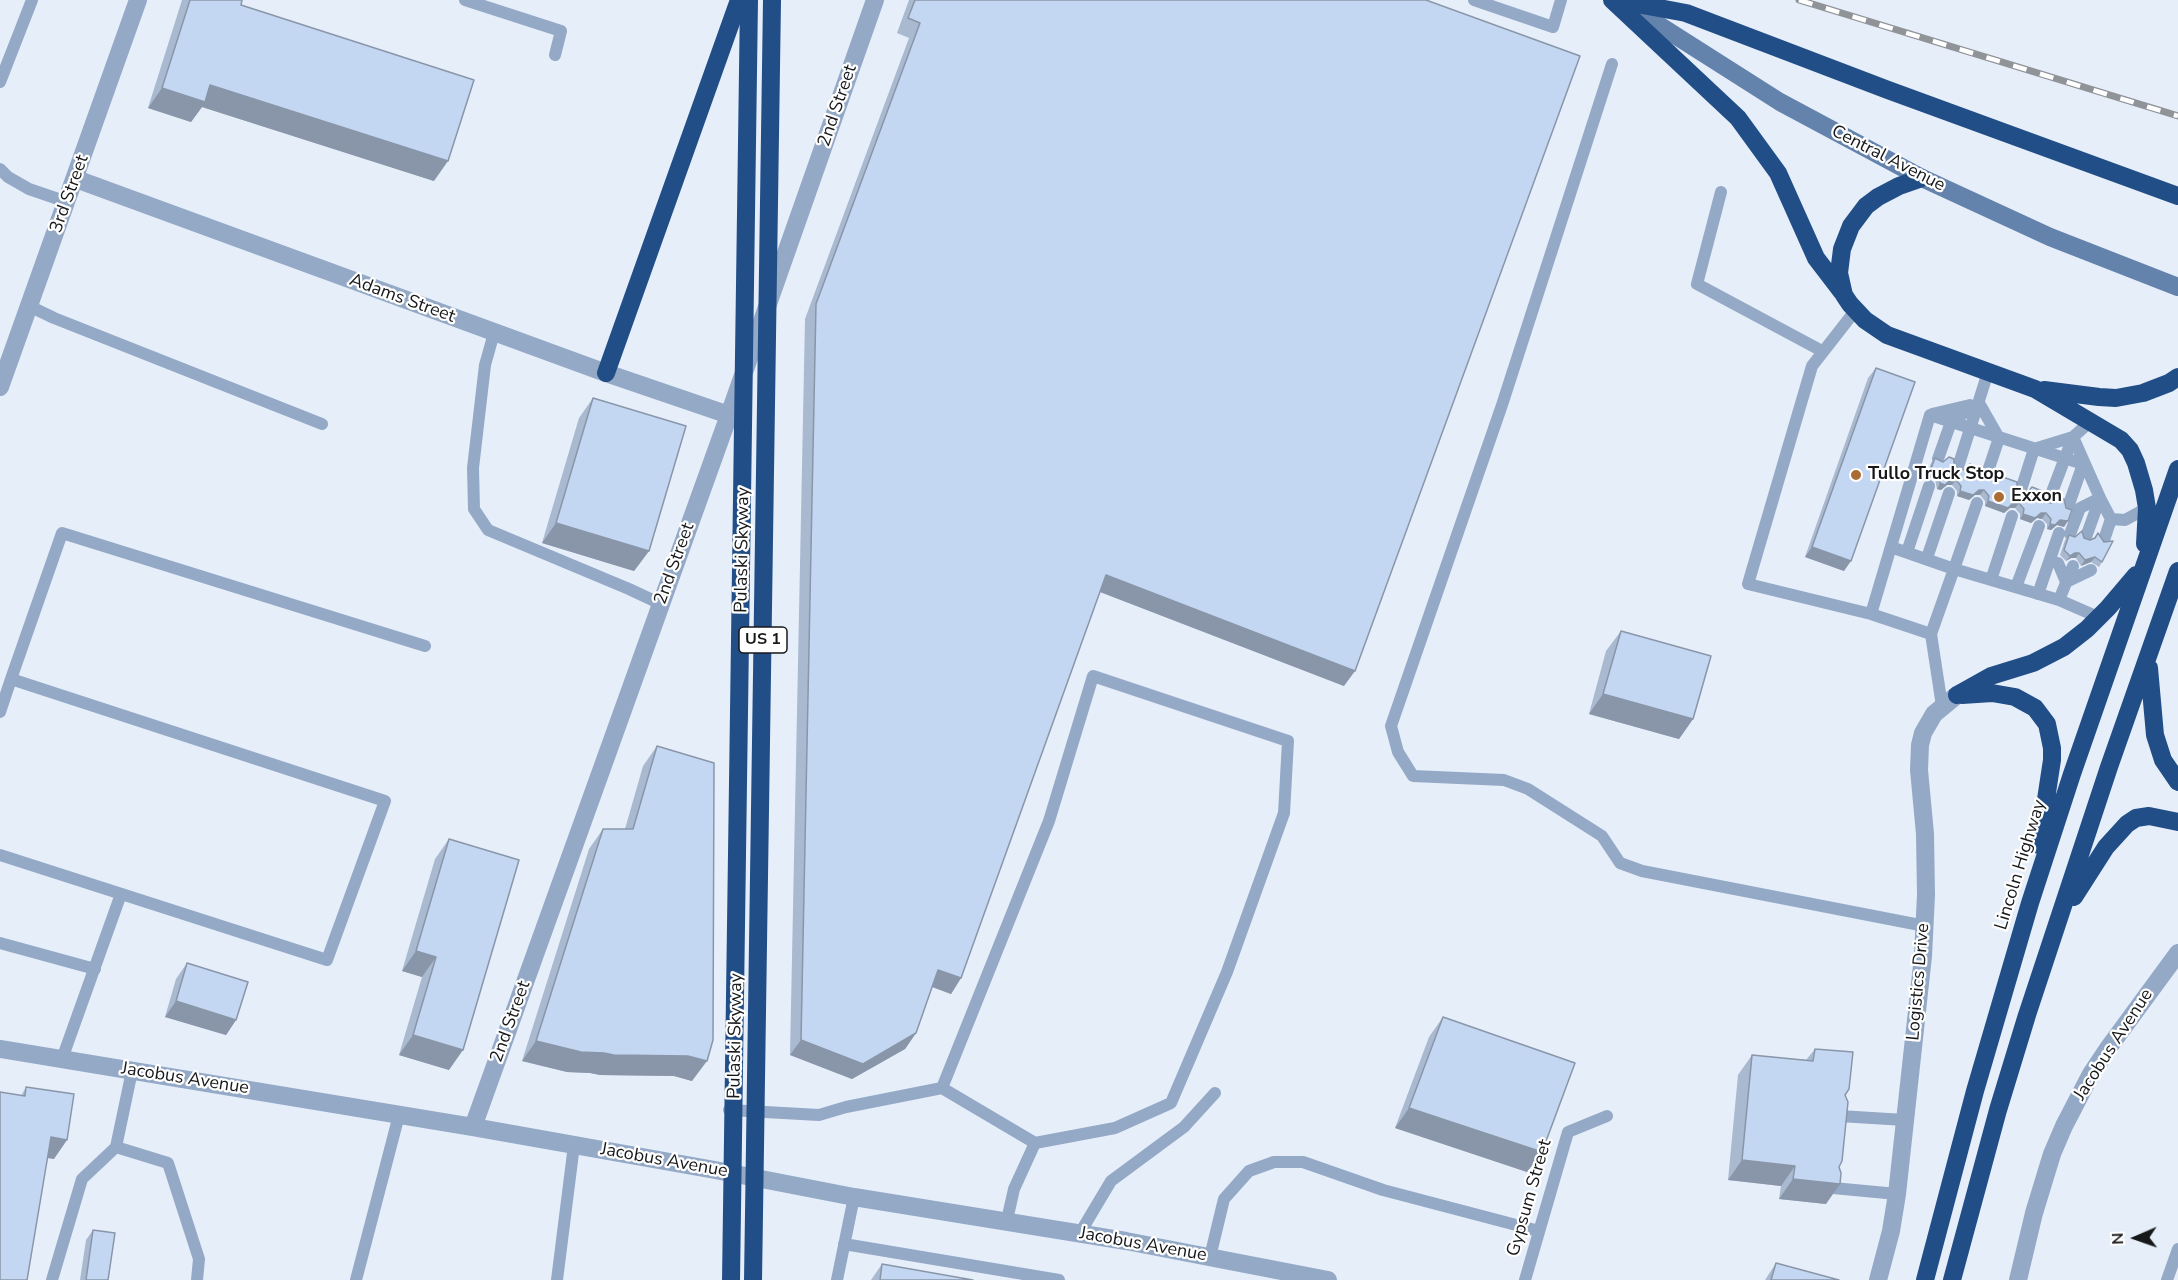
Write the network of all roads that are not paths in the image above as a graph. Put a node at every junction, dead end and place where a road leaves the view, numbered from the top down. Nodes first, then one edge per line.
1 (32, 0) edge
2 (138, 0) edge
3 (465, 0) edge
4 (739, 0) edge
5 (749, 0) edge
6 (772, 0) edge
7 (875, 0) edge
8 (1474, 0) edge
9 (1562, 0) edge
10 (1613, 0) edge
11 (555, 55) dead end
12 (1612, 64) dead end
13 (0, 82) edge
14 (0, 169) edge
15 (1922, 178) junction
16 (75, 179) junction
17 (1721, 192) dead end
18 (2178, 196) edge
19 (67, 202) junction
20 (2178, 287) edge
21 (1844, 295) junction
22 (30, 306) junction
23 (1855, 311) junction
24 (494, 333) junction
25 (1822, 351) junction
26 (1988, 372) junction
27 (606, 373) junction
28 (2178, 377) edge
29 (0, 387) edge
30 (2035, 389) junction
31 (1979, 403) junction
32 (729, 415) junction
33 (1930, 415) junction
34 (2091, 421) junction
35 (1951, 422) junction
36 (322, 424) dead end
37 (1971, 428) junction
38 (2073, 437) junction
39 (1999, 438) junction
40 (2034, 449) junction
41 (1938, 459) edge
42 (2064, 459) junction
43 (2084, 464) junction
44 (1958, 466) edge
45 (2178, 469) edge
46 (1986, 477) edge
47 (1929, 486) dead end
48 (2021, 490) edge
49 (1949, 493) dead end
50 (2100, 498) junction
51 (2049, 500) edge
52 (1977, 503) dead end
53 (2068, 507) edge
54 (2147, 508) junction
55 (2012, 516) dead end
56 (2111, 519) junction
57 (2039, 526) dead end
58 (2086, 537) edge
59 (2104, 540) edge
60 (1891, 547) junction
61 (1907, 552) junction
62 (1927, 558) junction
63 (2058, 563) dead end
64 (2144, 565) junction
65 (2073, 566) dead end
66 (1954, 569) junction
67 (2091, 570) dead end
68 (2176, 579) edge
69 (1991, 580) junction
70 (2066, 582) junction
71 (2016, 587) junction
72 (2038, 594) junction
73 (2059, 600) junction
74 (661, 604) junction
75 (1871, 614) junction
76 (2098, 617) junction
77 (1932, 634) junction
78 (425, 646) dead end
79 (2148, 657) junction
80 (11, 679) junction
81 (1957, 695) junction
82 (1942, 706) junction
83 (0, 712) edge
84 (2178, 782) edge
85 (2178, 822) edge
86 (0, 855) edge
87 (121, 894) junction
88 (2030, 903) junction
89 (2059, 921) junction
90 (1925, 926) junction
91 (0, 943) edge
92 (2178, 953) edge
93 (94, 969) junction
94 (0, 1049) edge
95 (62, 1059) junction
96 (132, 1071) junction
97 (942, 1088) junction
98 (1215, 1093) dead end
99 (729, 1110) dead end
100 (399, 1115) junction
101 (1606, 1116) dead end
102 (1839, 1116) edge
103 (1905, 1120) junction
104 (473, 1127) junction
105 (1035, 1143) junction
106 (574, 1145) junction
107 (116, 1148) junction
108 (1833, 1188) edge
109 (1897, 1194) junction
110 (854, 1197) junction
111 (1006, 1220) junction
112 (1539, 1231) junction
113 (1080, 1233) junction
114 (844, 1244) junction
115 (2178, 1250) edge
116 (1210, 1257) junction
117 (52, 1280) edge
118 (196, 1280) edge
119 (356, 1280) edge
120 (557, 1280) edge
121 (731, 1280) edge
122 (753, 1280) edge
123 (837, 1280) edge
124 (1059, 1280) edge
125 (1328, 1280) edge
126 (1525, 1280) edge
127 (1878, 1280) edge
128 (1925, 1280) edge
129 (1952, 1280) edge
130 (2018, 1280) edge
131 (2167, 1280) edge

1 - 13 lane
2 - 16 street, 3rd Street
3 - 11 lane
4 - 27 highway
5 - 121 highway, Pulaski Skyway / US 1, bridge
6 - 122 highway, Pulaski Skyway / US 1, bridge
7 - 32 street, 2nd Street
8 - 9 lane
10 - 15 main road, Central Avenue
10 - 18 highway
10 - 21 highway
12 - 90 lane
14 - 19 lane
15 - 20 main road, Central Avenue
15 - 21 highway
16 - 19 street, 3rd Street
16 - 24 street, Adams Street
17 - 25 lane
19 - 22 street, 3rd Street
21 - 23 highway
22 - 29 street, 3rd Street
22 - 36 lane
23 - 25 lane
23 - 26 highway
24 - 27 street, Adams Street
24 - 74 lane
25 - 75 lane
26 - 30 highway
26 - 31 lane
27 - 32 street, Adams Street
28 - 30 highway
30 - 34 highway
31 - 33 lane
31 - 35 lane
31 - 37 lane
31 - 39 lane
32 - 74 street, 2nd Street
33 - 35 lane
33 - 60 lane
34 - 38 lane
34 - 54 highway
35 - 37 lane
35 - 41 lane
37 - 39 lane
37 - 44 lane
38 - 40 lane
38 - 42 lane
38 - 43 lane
39 - 40 lane
39 - 46 lane
40 - 42 lane
40 - 48 lane
42 - 43 lane
42 - 51 lane
43 - 50 lane
43 - 53 lane
45 - 64 highway, Lincoln Highway
47 - 61 lane
49 - 62 lane
50 - 56 lane
50 - 58 lane
50 - 72 lane
52 - 66 lane
54 - 56 lane
54 - 64 highway
55 - 69 lane
56 - 59 lane
57 - 71 lane
60 - 61 lane
60 - 75 lane
61 - 62 lane
62 - 66 lane
63 - 70 lane
64 - 76 highway
64 - 88 highway, Lincoln Highway
65 - 70 lane
66 - 69 lane
66 - 77 lane
67 - 70 lane
68 - 79 highway
69 - 71 lane
70 - 73 lane
71 - 72 lane
72 - 73 lane
73 - 76 lane
74 - 104 street, 2nd Street
75 - 77 lane
76 - 81 highway
77 - 82 lane
78 - 80 lane
79 - 84 highway
79 - 89 highway
80 - 83 lane
80 - 87 lane
81 - 82 street, Logistics Drive
81 - 88 highway
82 - 90 street, Logistics Drive
85 - 89 highway
86 - 87 lane
87 - 93 lane
88 - 128 highway, Lincoln Highway
89 - 129 highway
90 - 103 street, Logistics Drive
91 - 93 lane
92 - 130 street, Jacobus Avenue
93 - 95 lane
94 - 95 street, Jacobus Avenue
95 - 96 street, Jacobus Avenue
96 - 100 street, Jacobus Avenue
96 - 107 lane
97 - 99 lane
97 - 105 lane
97 - 105 lane
98 - 113 lane
100 - 104 street, Jacobus Avenue
100 - 119 lane
101 - 112 lane, Gypsum Street
102 - 103 lane
103 - 109 street, Logistics Drive
104 - 106 street, Jacobus Avenue
105 - 111 lane
106 - 110 street, Jacobus Avenue
106 - 120 lane
107 - 117 lane
107 - 118 lane
108 - 109 lane
109 - 127 street, Logistics Drive
110 - 111 street, Jacobus Avenue
110 - 114 lane
111 - 113 street, Jacobus Avenue
112 - 116 lane
112 - 126 lane, Gypsum Street
113 - 116 street, Jacobus Avenue
114 - 123 lane
114 - 124 lane
115 - 131 lane
116 - 125 street, Jacobus Avenue

